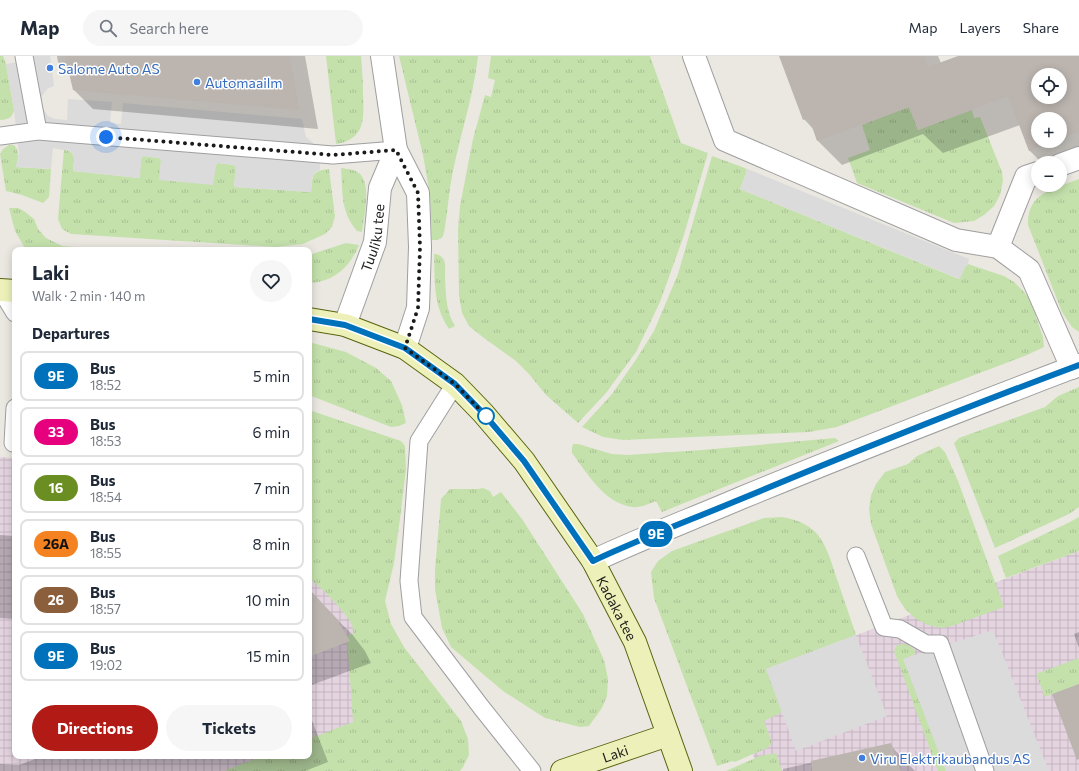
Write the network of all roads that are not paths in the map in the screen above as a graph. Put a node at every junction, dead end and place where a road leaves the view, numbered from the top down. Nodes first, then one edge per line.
1 (24, 56) edge
2 (382, 56) edge
3 (694, 56) edge
4 (38, 132) junction
5 (0, 136) edge
6 (396, 150) junction
7 (1079, 158) edge
8 (1067, 162) edge
9 (1031, 175) edge
10 (998, 247) junction
11 (3, 288) edge
12 (12, 307) edge
13 (312, 320) edge
14 (345, 325) junction
15 (405, 348) junction
16 (1076, 366) edge
17 (455, 384) junction
18 (856, 556) dead end
19 (593, 561) junction
20 (668, 734) junction
21 (532, 771) edge
22 (562, 771) edge
23 (681, 771) edge
24 (985, 771) edge

1 - 4 lane
2 - 6 street
3 - 10 street
4 - 5 lane
4 - 6 lane
6 - 14 street, Tuuliku tee
6 - 15 street
7 - 8 street
9 - 10 street
10 - 16 street
11 - 12 lane
13 - 14 main road, Kadaka tee
14 - 15 main road, Kadaka tee
15 - 17 main road, Kadaka tee
16 - 19 street
17 - 19 main road, Kadaka tee
17 - 21 lane
18 - 24 lane
19 - 20 main road, Kadaka tee
20 - 22 main road, Laki
20 - 23 main road, Kadaka tee

